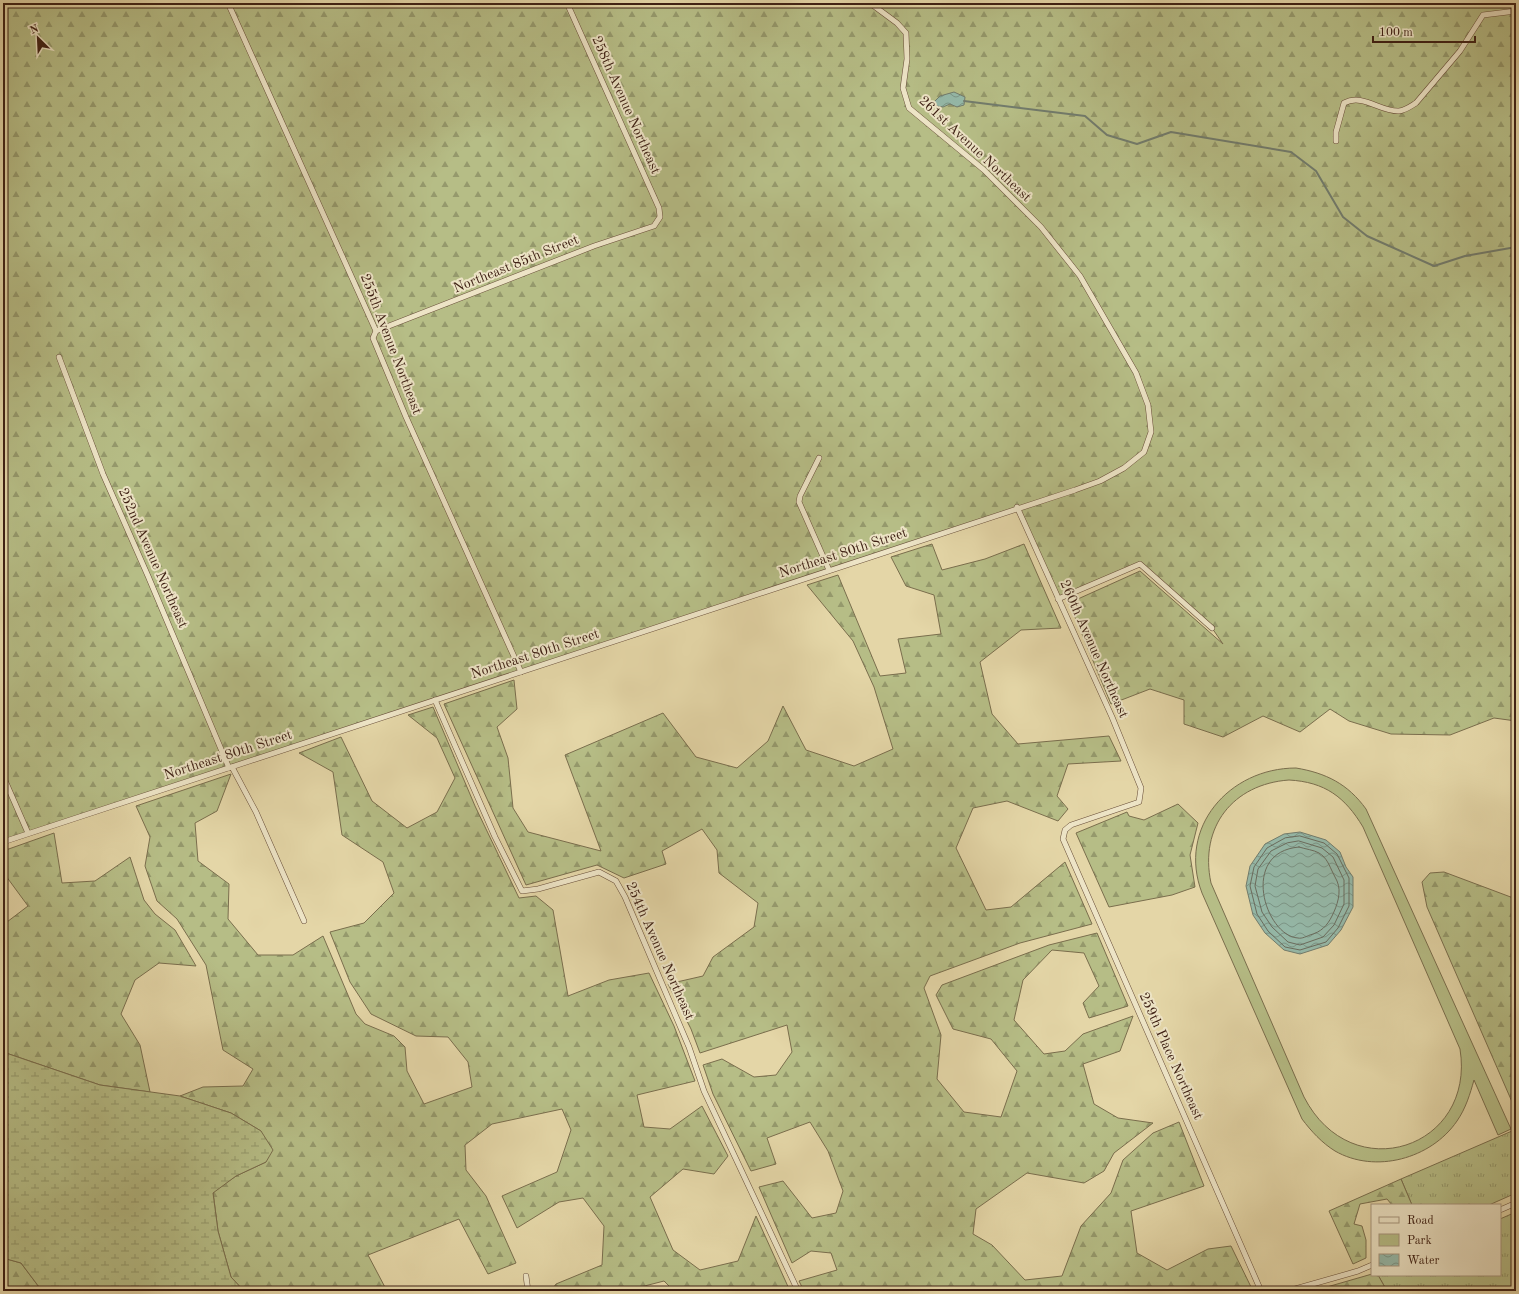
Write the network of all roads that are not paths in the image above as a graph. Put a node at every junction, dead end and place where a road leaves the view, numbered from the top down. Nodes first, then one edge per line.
1 (228, 3) edge
2 (567, 3) edge
3 (870, 3) edge
4 (1516, 11) edge
5 (1336, 141) dead end
6 (660, 217) joint
7 (376, 331) junction
8 (59, 357) dead end
9 (819, 458) dead end
10 (1075, 490) joint
11 (1017, 508) junction
12 (829, 570) junction
13 (1058, 599) junction
14 (1212, 628) dead end
15 (521, 672) junction
16 (436, 700) junction
17 (230, 767) junction
18 (3, 776) edge
19 (1065, 830) joint
20 (28, 833) junction
21 (3, 842) edge
22 (304, 921) dead end
23 (1516, 1203) edge
24 (1501, 1210) edge
25 (1371, 1265) edge
26 (526, 1276) dead end
27 (528, 1291) edge
28 (798, 1291) edge
29 (1261, 1291) edge
30 (1288, 1291) edge

1 - 7 street, 255th Avenue Northeast
2 - 6 street, 258th Avenue Northeast
3 - 10 street, 261st Avenue Northeast
4 - 5 street
6 - 7 street, Northeast 85th Street
7 - 15 street, 255th Avenue Northeast
8 - 17 street, 252nd Avenue Northeast
9 - 12 street
10 - 11 street, Northeast 80th Street
11 - 12 street, Northeast 80th Street
11 - 13 street, 260th Avenue Northeast
12 - 15 street, Northeast 80th Street
13 - 14 street
13 - 19 street, 260th Avenue Northeast
15 - 16 street, Northeast 80th Street
16 - 17 street, Northeast 80th Street
16 - 28 street, 254th Avenue Northeast
17 - 20 street, Northeast 80th Street
17 - 22 street, 252nd Avenue Northeast
18 - 20 street
19 - 29 street, 259th Place Northeast
20 - 21 street, Northeast 80th Street
23 - 24 street
25 - 30 street
26 - 27 street

